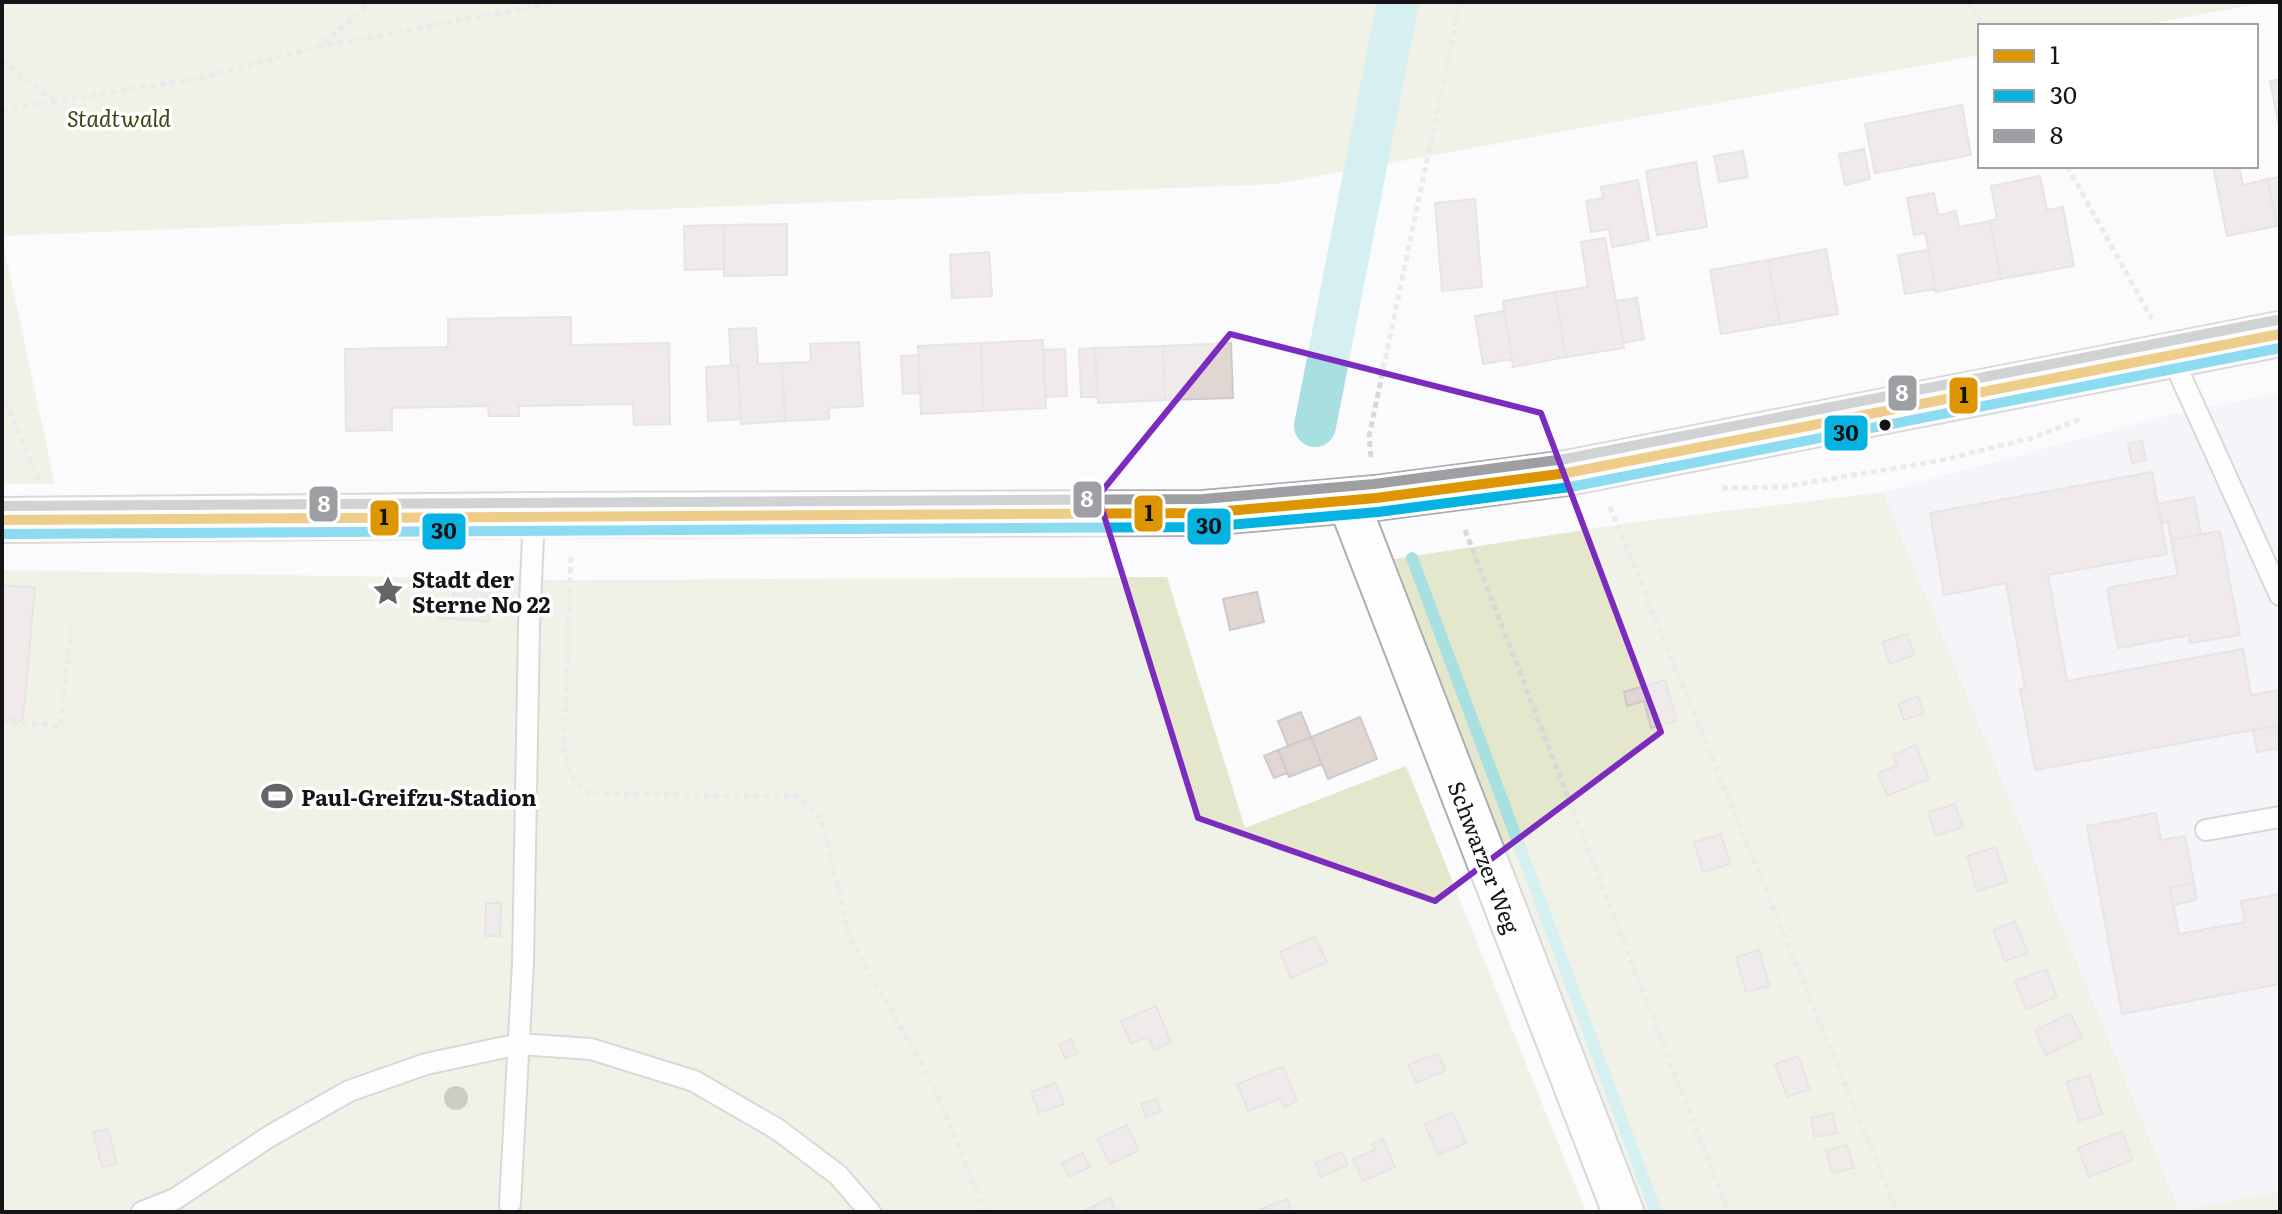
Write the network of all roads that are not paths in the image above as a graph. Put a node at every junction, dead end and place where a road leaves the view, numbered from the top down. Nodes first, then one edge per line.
1 (2280, 334) edge
2 (2171, 355) junction
3 (1362, 499) junction
4 (534, 515) junction
5 (2, 520) edge
6 (2280, 595) edge
7 (2280, 817) edge
8 (2206, 830) dead end
9 (519, 1044) junction
10 (510, 1204) dead end
11 (142, 1212) edge
12 (870, 1212) edge
13 (1623, 1212) edge

1 - 2 street
2 - 3 street
2 - 6 lane
3 - 4 street
3 - 13 street, Schwarzer Weg
4 - 5 street
4 - 9 lane
7 - 8 lane
9 - 10 lane
9 - 11 lane
9 - 12 lane

